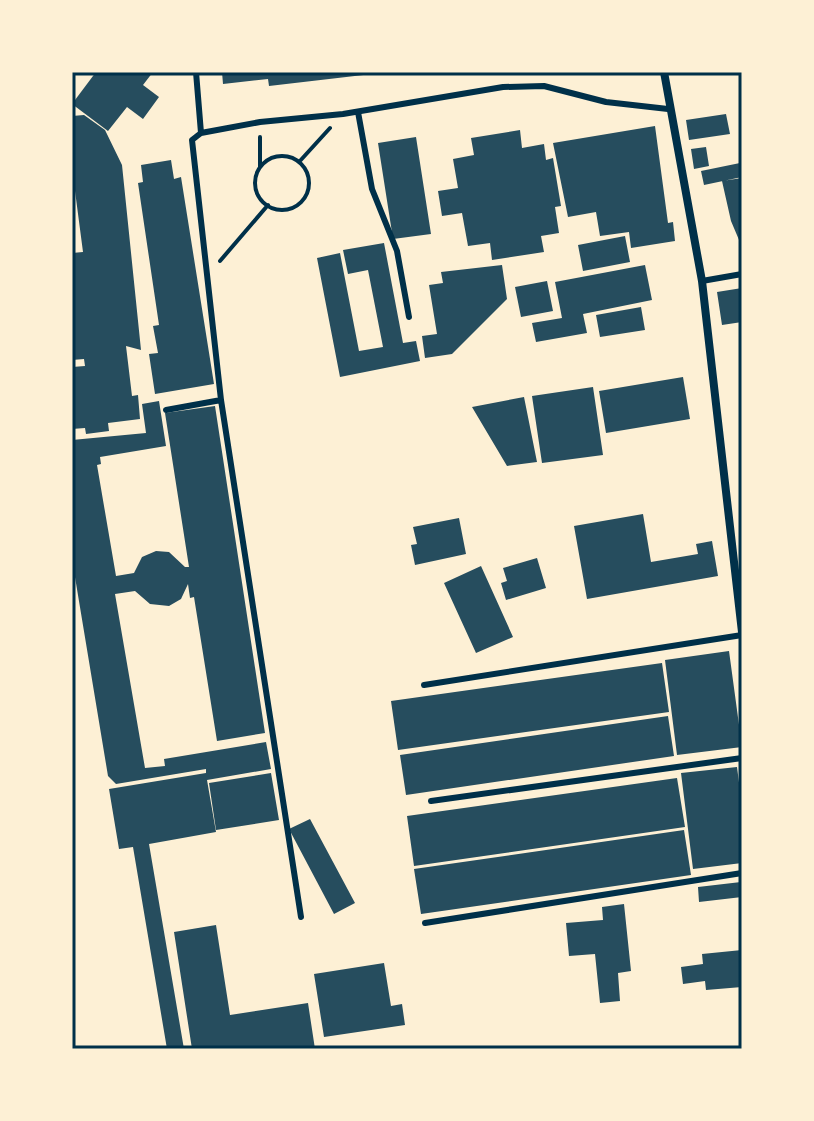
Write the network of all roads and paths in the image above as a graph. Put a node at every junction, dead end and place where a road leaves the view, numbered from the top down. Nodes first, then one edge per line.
1 (196, 72) edge
2 (664, 72) edge
3 (668, 109) junction
4 (358, 112) junction
5 (343, 114) junction
6 (260, 122) junction
7 (201, 133) junction
8 (299, 162) junction
9 (260, 167) junction
10 (268, 205) junction
11 (742, 274) edge
12 (206, 277) junction
13 (702, 281) junction
14 (409, 317) dead end
15 (221, 400) junction
16 (166, 410) dead end
17 (740, 576) edge
18 (742, 634) edge
19 (424, 685) dead end
20 (742, 758) edge
21 (431, 801) dead end
22 (742, 873) edge
23 (301, 917) dead end
24 (425, 923) dead end

1 - 7 lane
2 - 3 street
3 - 4 lane
3 - 13 street
4 - 5 lane
4 - 14 lane
5 - 6 lane
5 - 8 path
6 - 7 lane
6 - 9 path
7 - 12 lane
8 - 9 path
8 - 10 path
9 - 10 path
10 - 12 path
11 - 13 lane
12 - 15 lane
13 - 17 street
15 - 16 lane
15 - 23 lane
17 - 18 street
18 - 19 lane
20 - 21 lane
22 - 24 lane

